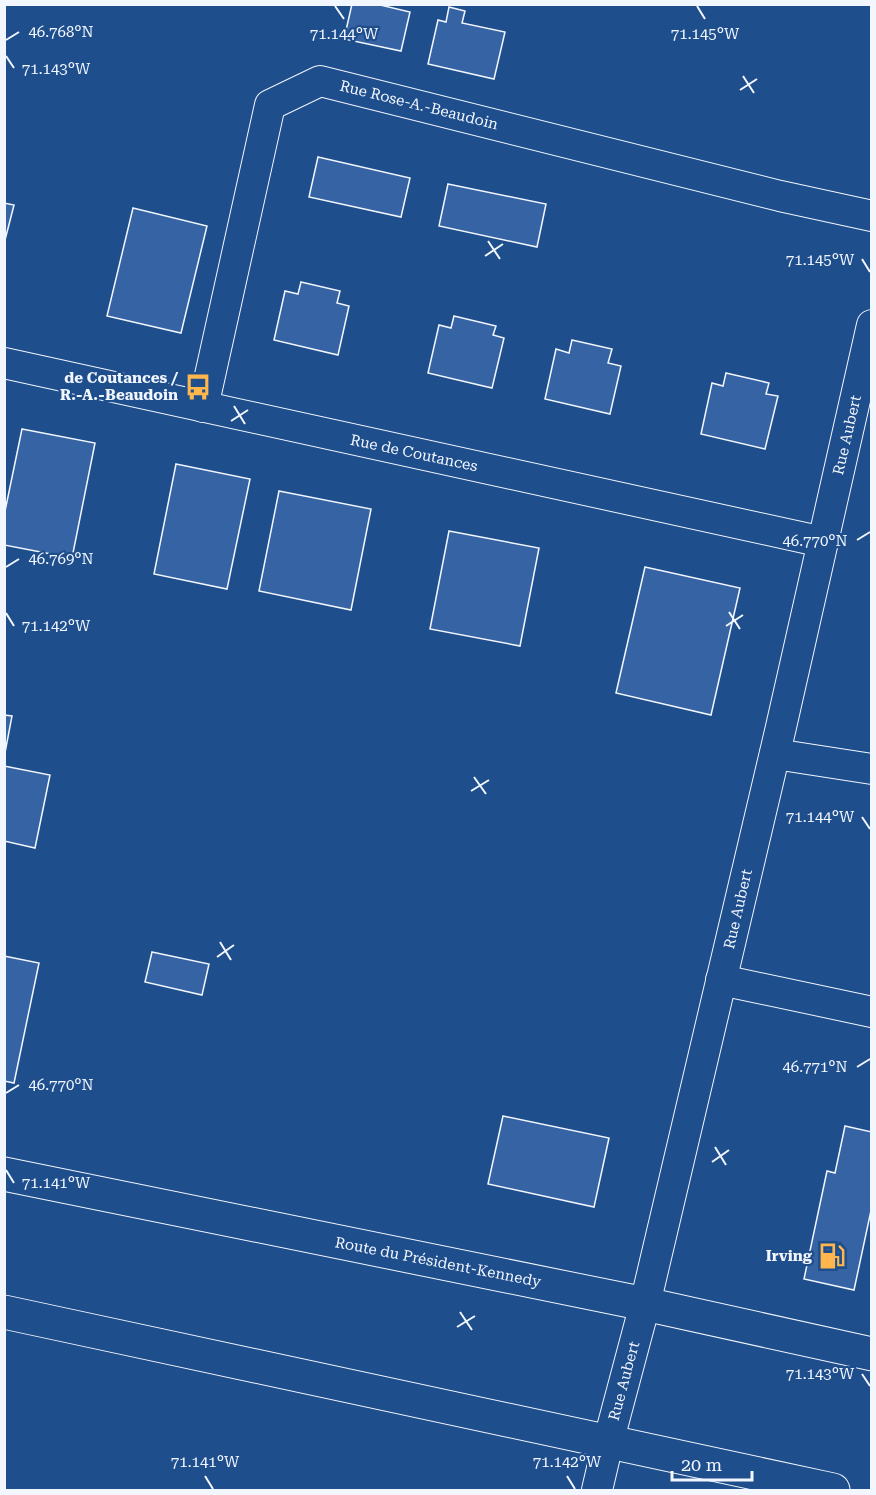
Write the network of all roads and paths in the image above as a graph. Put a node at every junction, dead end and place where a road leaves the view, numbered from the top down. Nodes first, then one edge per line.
1 (872, 216) edge
2 (872, 325) edge
3 (4, 363) edge
4 (203, 406) junction
5 (823, 542) junction
6 (775, 754) junction
7 (872, 769) edge
8 (721, 980) junction
9 (872, 1012) edge
10 (4, 1174) edge
11 (645, 1304) junction
12 (4, 1312) edge
13 (872, 1354) edge
14 (608, 1443) junction
15 (597, 1491) edge
16 (833, 1491) edge

1 - 4 street, Rue Rose-A.-Beaudoin
2 - 5 street, Rue Aubert
3 - 4 street, Rue de Coutances
4 - 5 street, Rue de Coutances
5 - 6 street, Rue Aubert
6 - 7 street
6 - 8 street, Rue Aubert
8 - 9 street
8 - 11 street, Rue Aubert
10 - 11 main road, Route du Président-Kennedy
11 - 13 main road, Route du Président-Kennedy
11 - 14 street, Rue Aubert
12 - 14 main road
14 - 15 street, Rue Aubert
14 - 16 main road

